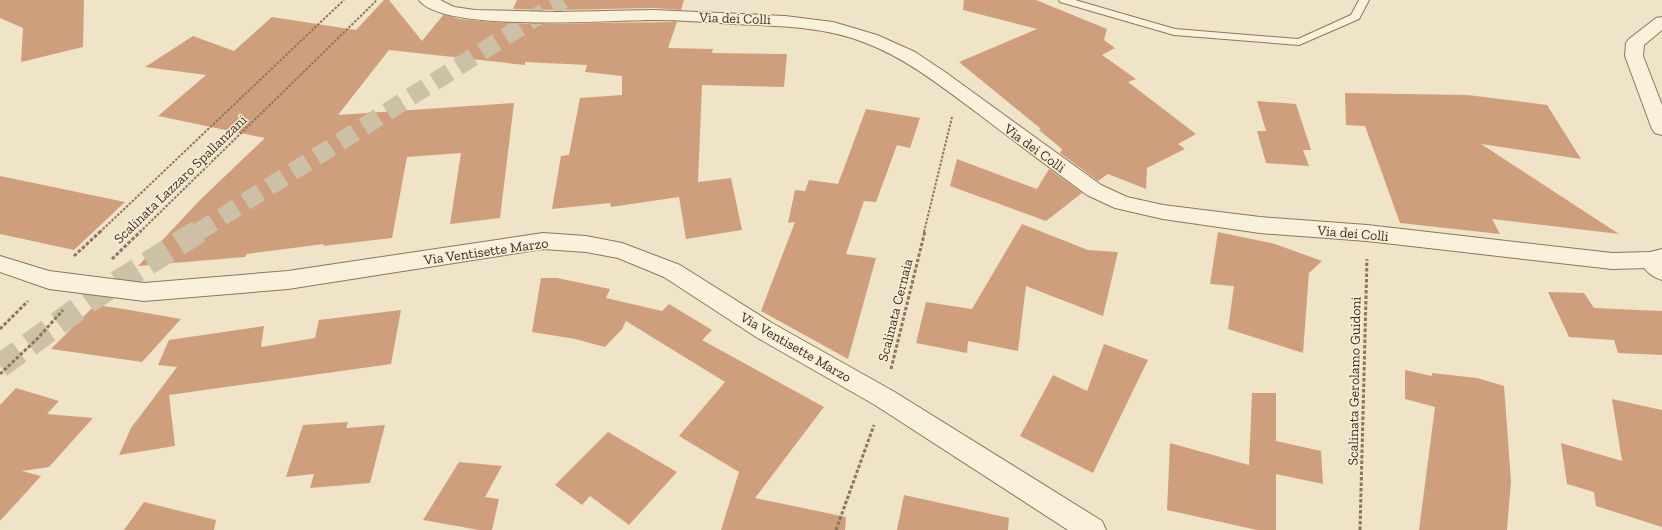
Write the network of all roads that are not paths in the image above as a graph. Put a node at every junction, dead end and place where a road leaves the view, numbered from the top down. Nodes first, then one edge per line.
1 (427, 0) edge
2 (1064, 0) edge
3 (1364, 0) edge
4 (1662, 22) edge
5 (1662, 129) edge
6 (1658, 263) edge
7 (0, 264) edge
8 (1092, 530) edge

1 - 6 street, Via dei Colli
2 - 3 lane
4 - 5 street
7 - 8 street, Via Ventisette Marzo

